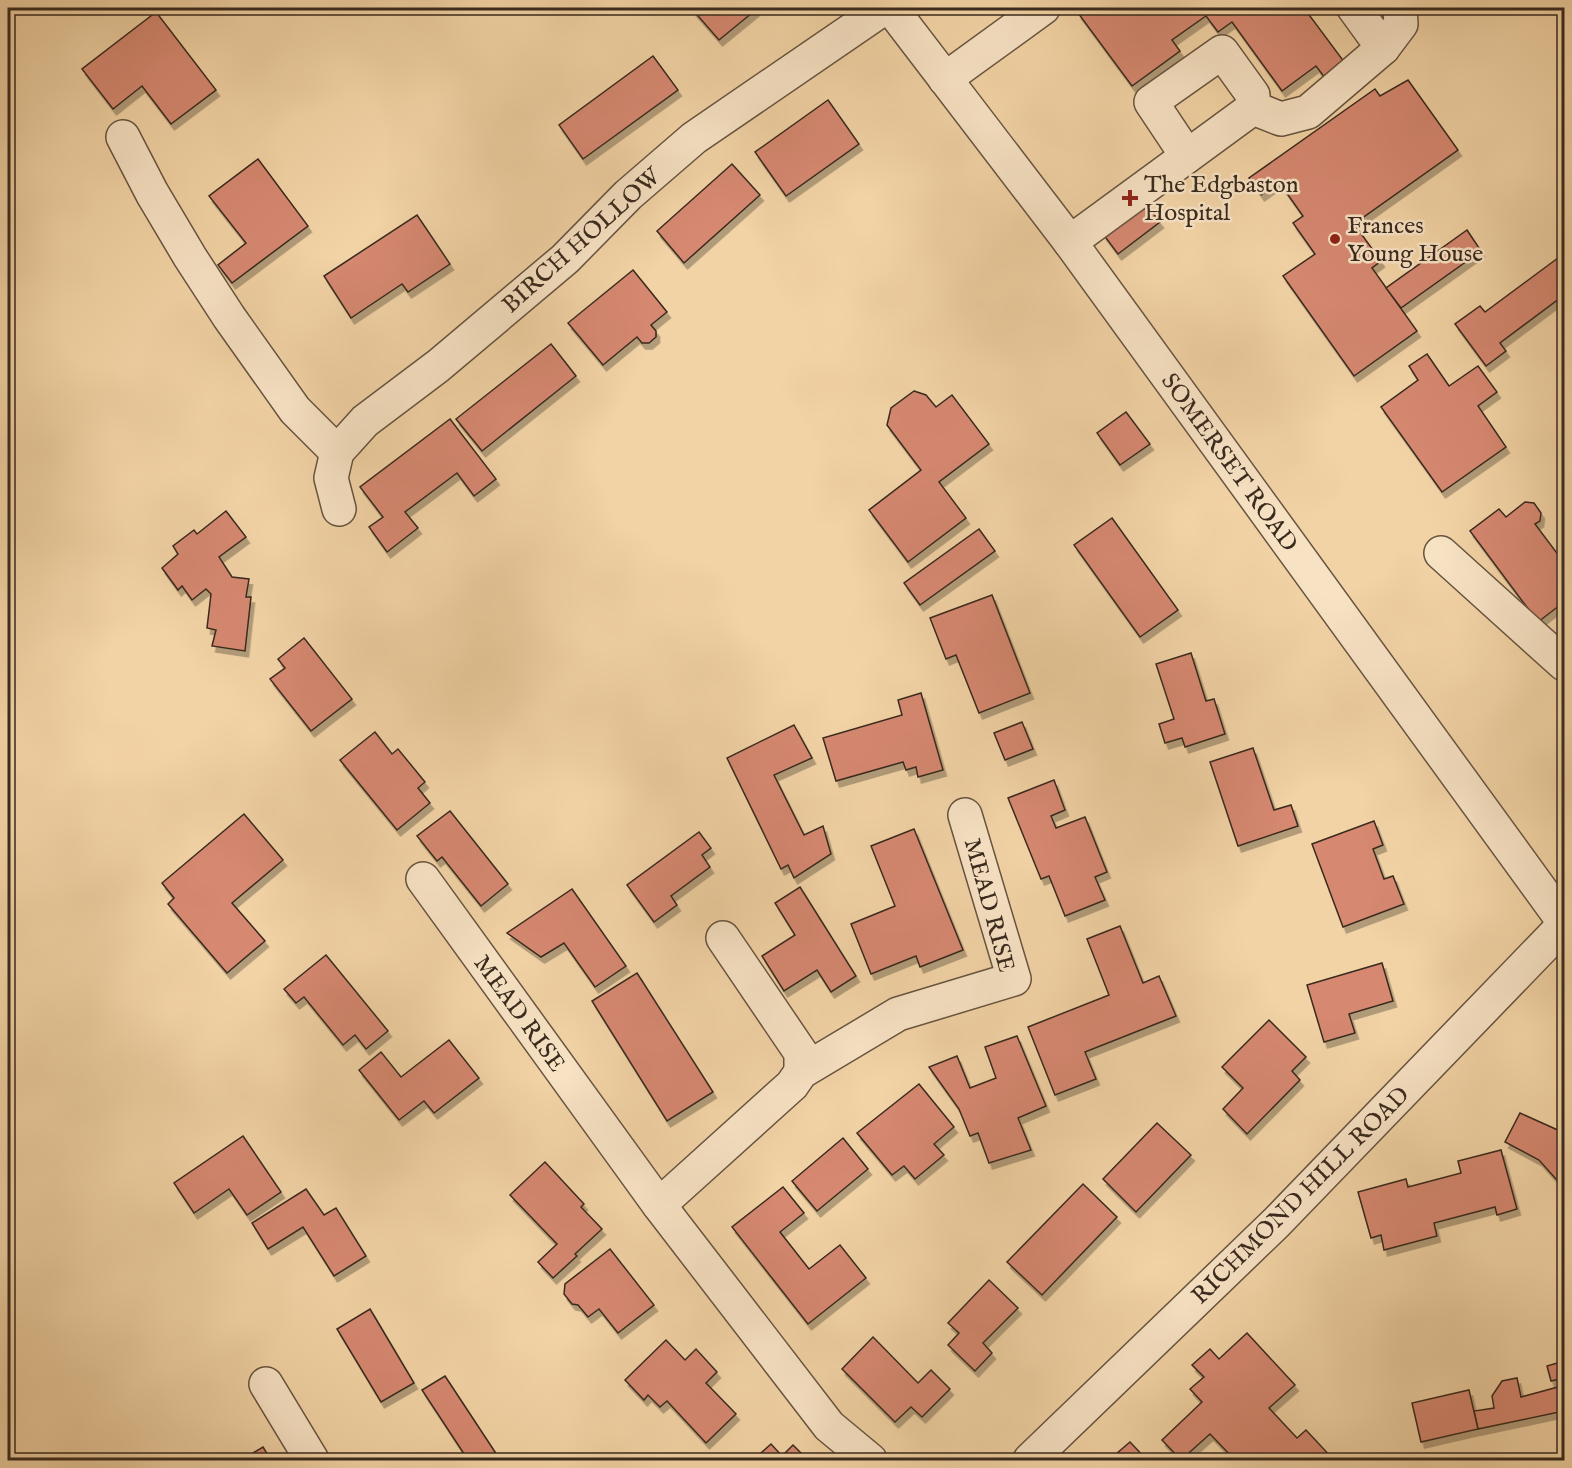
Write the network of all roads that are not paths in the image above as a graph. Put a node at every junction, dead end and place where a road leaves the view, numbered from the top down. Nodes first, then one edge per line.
1 (884, 8) edge
2 (891, 8) edge
3 (1043, 8) edge
4 (1354, 8) edge
5 (1400, 8) edge
6 (1383, 48) junction
7 (945, 79) junction
8 (1253, 108) junction
9 (123, 137) dead end
10 (1187, 156) junction
11 (1070, 242) junction
12 (337, 452) junction
13 (339, 509) dead end
14 (1441, 554) dead end
15 (1564, 664) edge
16 (965, 815) dead end
17 (423, 879) dead end
18 (1564, 923) edge
19 (723, 938) dead end
20 (801, 1072) junction
21 (659, 1205) junction
22 (266, 1384) dead end
23 (312, 1461) edge
24 (870, 1461) edge
25 (1030, 1461) edge

1 - 12 street, BIRCH HOLLOW
2 - 7 street, SOMERSET ROAD
3 - 7 street
4 - 6 street
5 - 6 street
6 - 8 street
7 - 11 street, SOMERSET ROAD
8 - 10 street
8 - 10 street
9 - 12 street
10 - 11 street
11 - 18 street, SOMERSET ROAD
12 - 13 street
14 - 15 street
16 - 20 street, MEAD RISE
17 - 21 street, MEAD RISE
18 - 25 street, RICHMOND HILL ROAD
19 - 20 street
20 - 21 street, MEAD RISE
21 - 24 street, MEAD RISE
22 - 23 street

